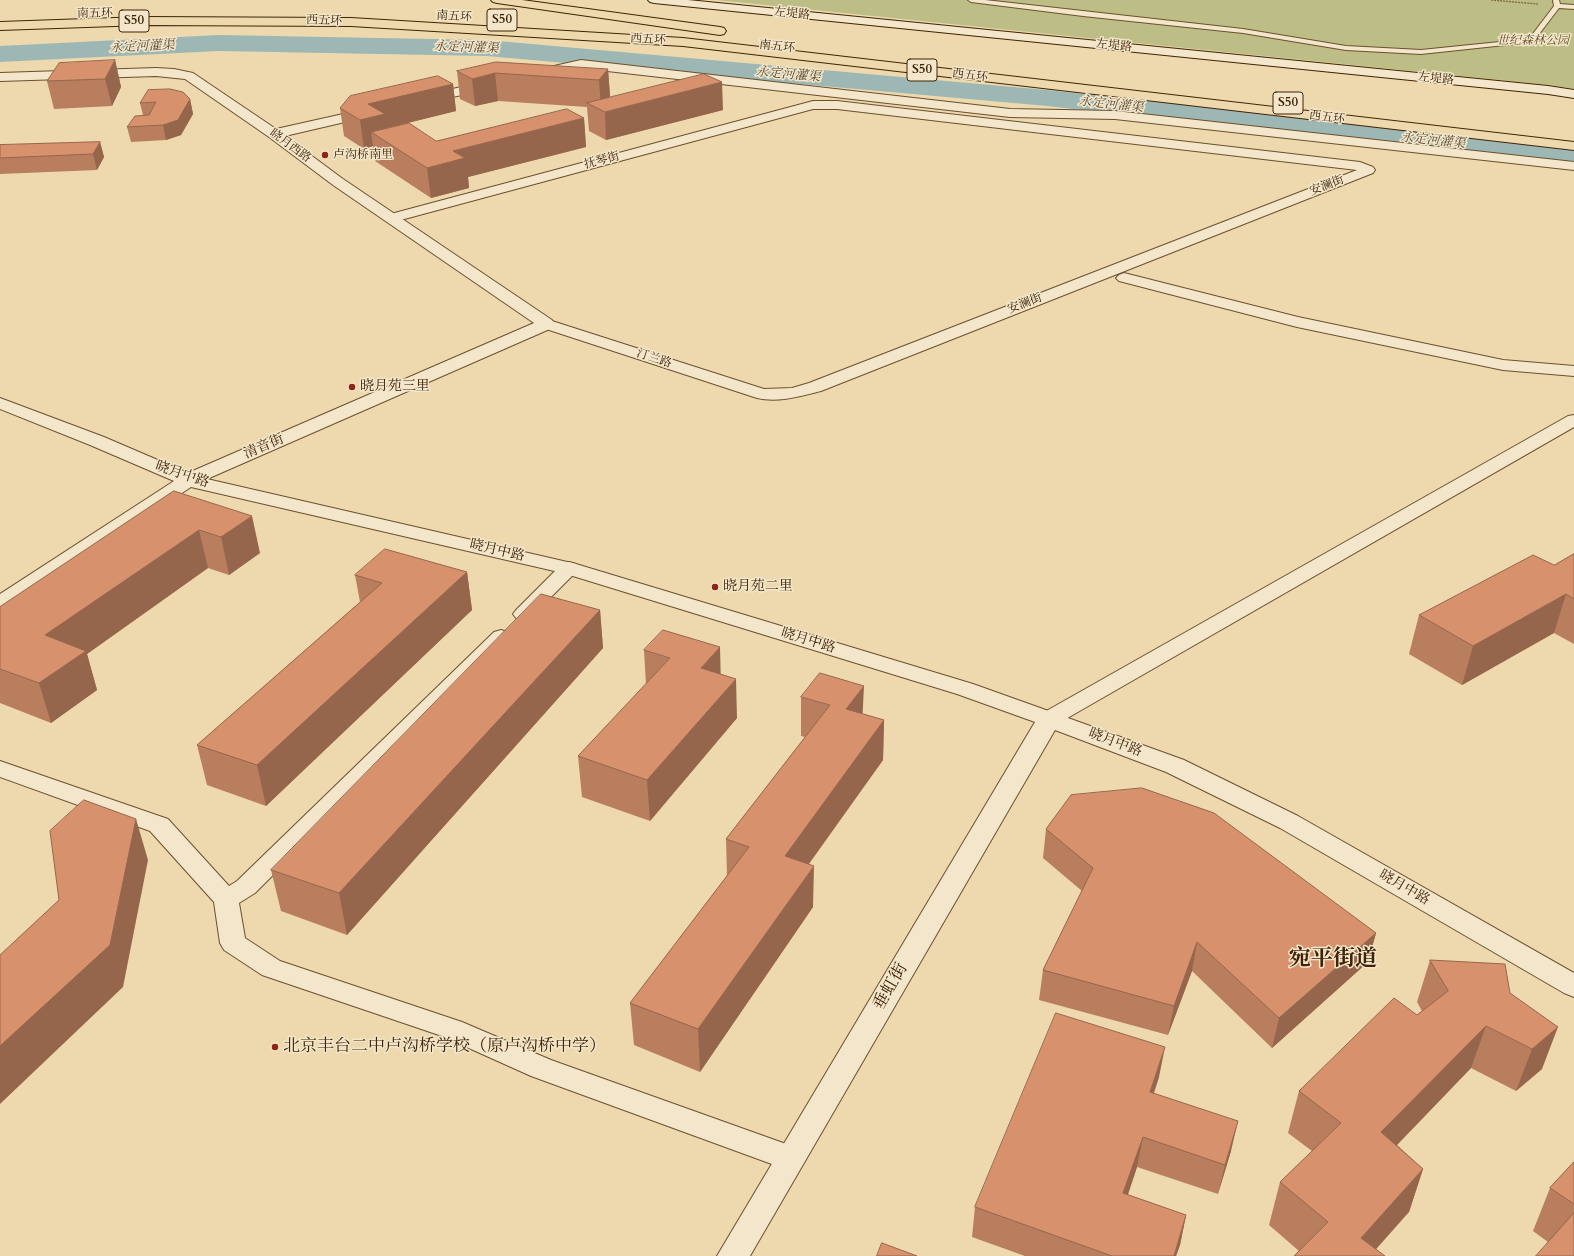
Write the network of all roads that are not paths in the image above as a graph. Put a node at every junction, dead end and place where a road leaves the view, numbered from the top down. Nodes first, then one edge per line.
1 (497, 0) edge
2 (654, 0) edge
3 (971, 0) edge
4 (1557, 3) edge
5 (1574, 8) edge
6 (0, 18) edge
7 (268, 21) junction
8 (0, 26) edge
9 (0, 32) edge
10 (729, 32) dead end
11 (854, 50) dead end
12 (1002, 71) junction
13 (527, 76) edge
14 (0, 77) edge
15 (504, 81) edge
16 (1574, 94) edge
17 (412, 102) edge
18 (813, 105) joint
19 (381, 110) edge
20 (274, 134) junction
21 (1574, 135) edge
22 (1574, 146) edge
23 (1574, 166) edge
24 (392, 218) junction
25 (1124, 278) dead end
26 (546, 324) junction
27 (1574, 371) edge
28 (763, 394) joint
29 (0, 403) edge
30 (1574, 420) edge
31 (188, 480) junction
32 (569, 568) junction
33 (0, 604) edge
34 (1049, 719) junction
35 (0, 769) edge
36 (226, 899) junction
37 (1574, 986) edge
38 (790, 1158) junction
39 (733, 1256) edge

1 - 10 highway
2 - 16 street, 左堤路
3 - 4 lane
4 - 5 lane
6 - 12 highway, 南五环 / S50
7 - 8 highway, 南五环 / S50
7 - 9 highway
7 - 22 highway, 西五环 / S50
11 - 12 highway
12 - 21 highway, 西五环 / S50
13 - 23 street
14 - 20 street, 晓月西路
15 - 17 street
18 - 24 street, 抚琴街
18 - 28 street, 安澜街
19 - 20 street
20 - 24 street, 晓月西路
24 - 26 street, 晓月西路
25 - 27 street
26 - 28 street, 汀兰路
26 - 31 street, 清音街
29 - 31 street, 晓月中路
30 - 34 street
31 - 32 street, 晓月中路
31 - 33 street, 清音街
32 - 34 street, 晓月中路
32 - 36 street
34 - 37 street, 晓月中路
34 - 38 street, 垂虹街
35 - 36 street
36 - 38 street
38 - 39 street, 垂虹街

